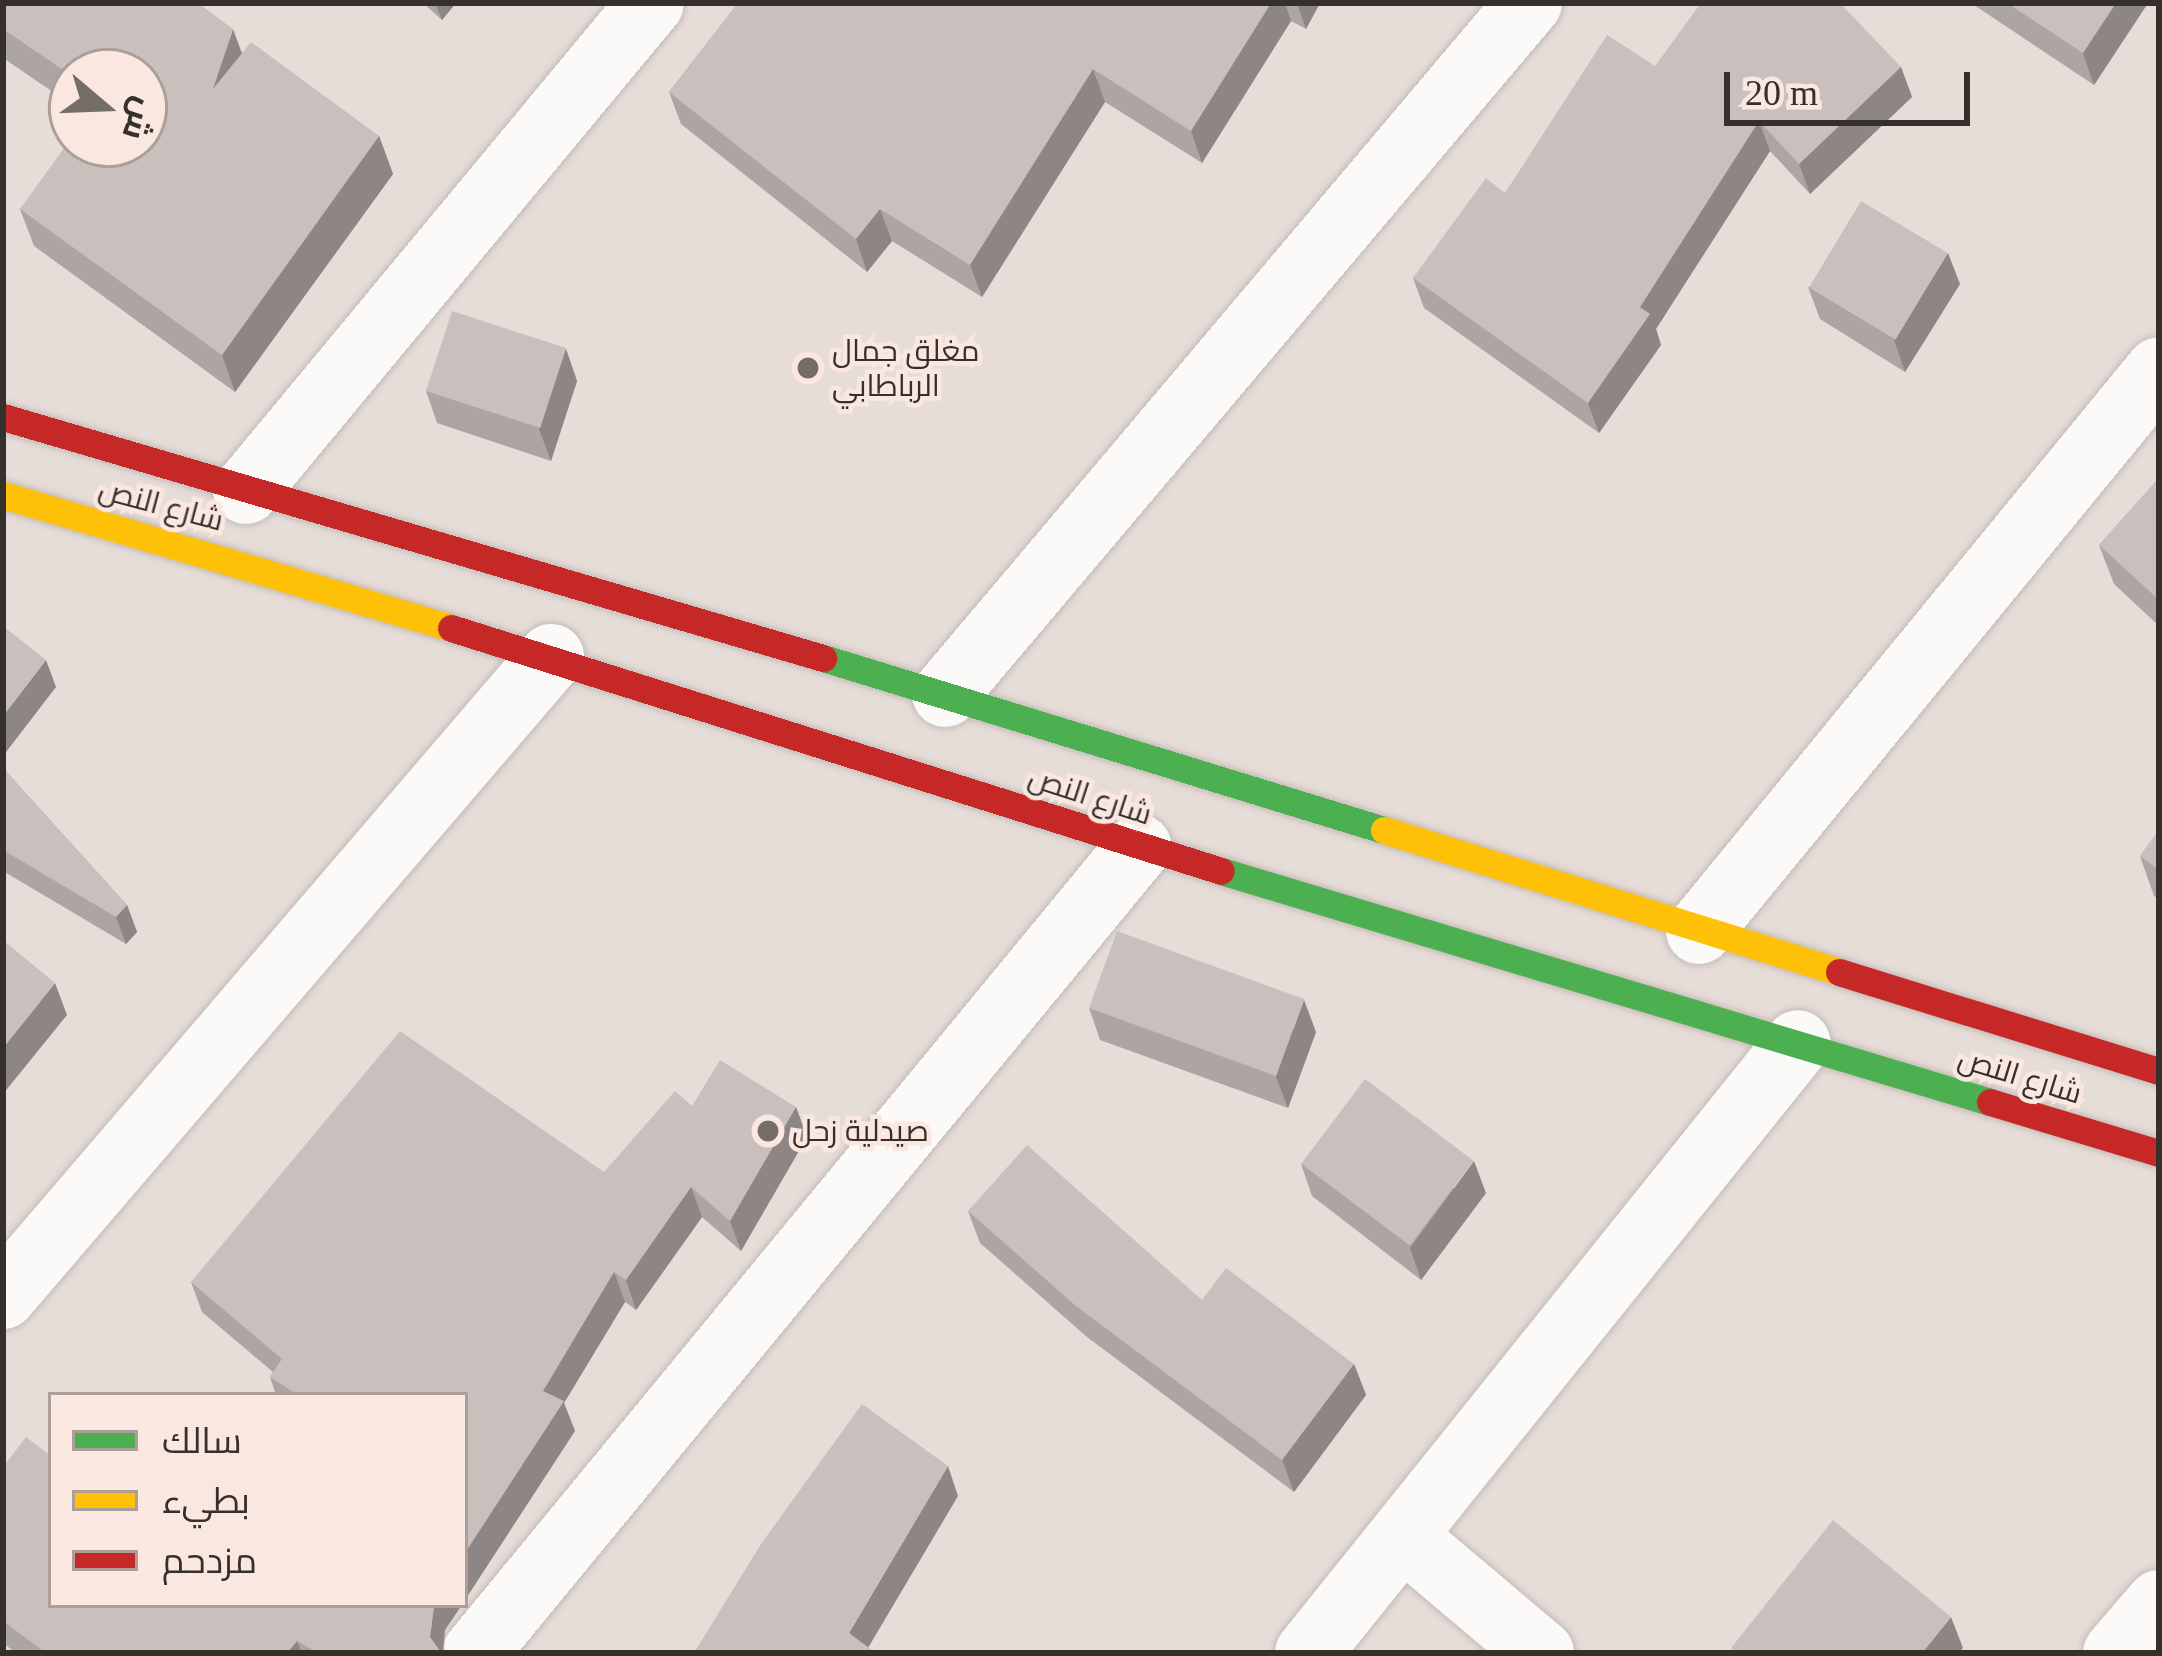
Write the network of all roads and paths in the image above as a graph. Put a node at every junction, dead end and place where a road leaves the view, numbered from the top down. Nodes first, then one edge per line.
1 (650, 3) edge
2 (1529, 3) edge
3 (2159, 370) edge
4 (3, 417) edge
5 (246, 490) junction
6 (3, 495) edge
7 (551, 657) junction
8 (945, 694) junction
9 (1139, 847) junction
10 (1700, 931) junction
11 (1798, 1043) junction
12 (2159, 1071) edge
13 (2159, 1153) edge
14 (3, 1296) edge
15 (1406, 1538) junction
16 (2159, 1604) edge
17 (476, 1653) edge
18 (1308, 1653) edge
19 (1541, 1653) edge
20 (2116, 1653) edge

1 - 5 street
2 - 8 street
3 - 10 street
4 - 5 main road, شارع النص
5 - 8 main road, شارع النص
6 - 7 main road, شارع النص
7 - 9 main road, شارع النص
7 - 14 street
8 - 10 main road, شارع النص
9 - 11 main road, شارع النص
9 - 17 street
10 - 12 main road, شارع النص
11 - 13 main road, شارع النص
11 - 15 street
15 - 18 street
15 - 19 street
16 - 20 street

